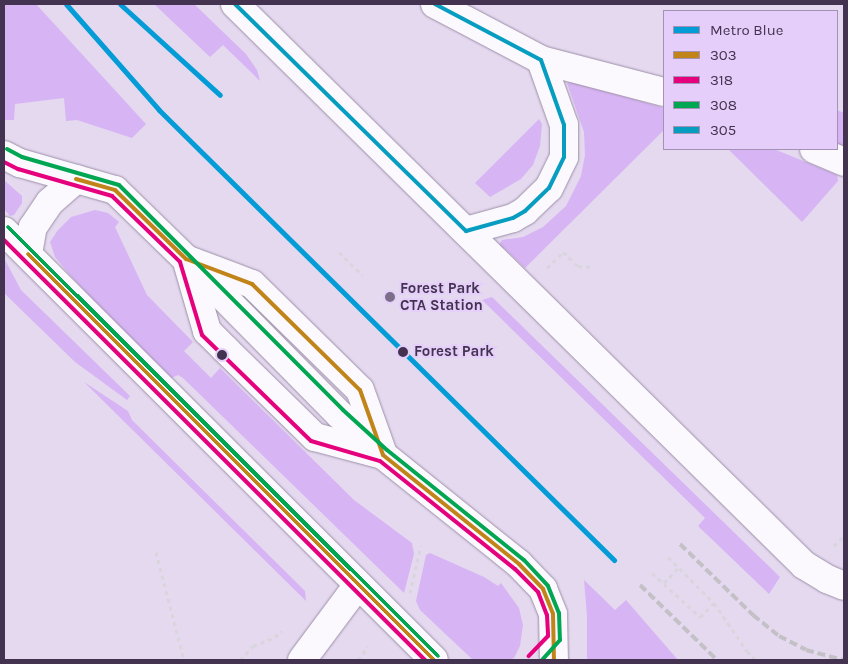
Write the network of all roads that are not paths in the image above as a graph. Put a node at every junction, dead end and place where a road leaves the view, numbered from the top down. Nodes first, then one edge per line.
1 (235, 4) edge
2 (435, 4) edge
3 (541, 60) junction
4 (663, 92) edge
5 (816, 150) edge
6 (4, 155) edge
7 (844, 162) edge
8 (76, 179) junction
9 (4, 231) edge
10 (466, 231) junction
11 (28, 254) junction
12 (186, 259) junction
13 (383, 455) junction
14 (358, 585) junction
15 (844, 586) edge
16 (554, 649) edge
17 (422, 656) edge
18 (302, 660) edge
19 (534, 660) edge

1 - 10 street
2 - 3 street
3 - 4 street
3 - 10 street
5 - 7 street
6 - 8 street
8 - 11 street
8 - 12 street
9 - 11 street
10 - 15 street
11 - 14 street
12 - 13 street
12 - 13 street
13 - 16 street
14 - 17 street
14 - 18 street
16 - 19 street

